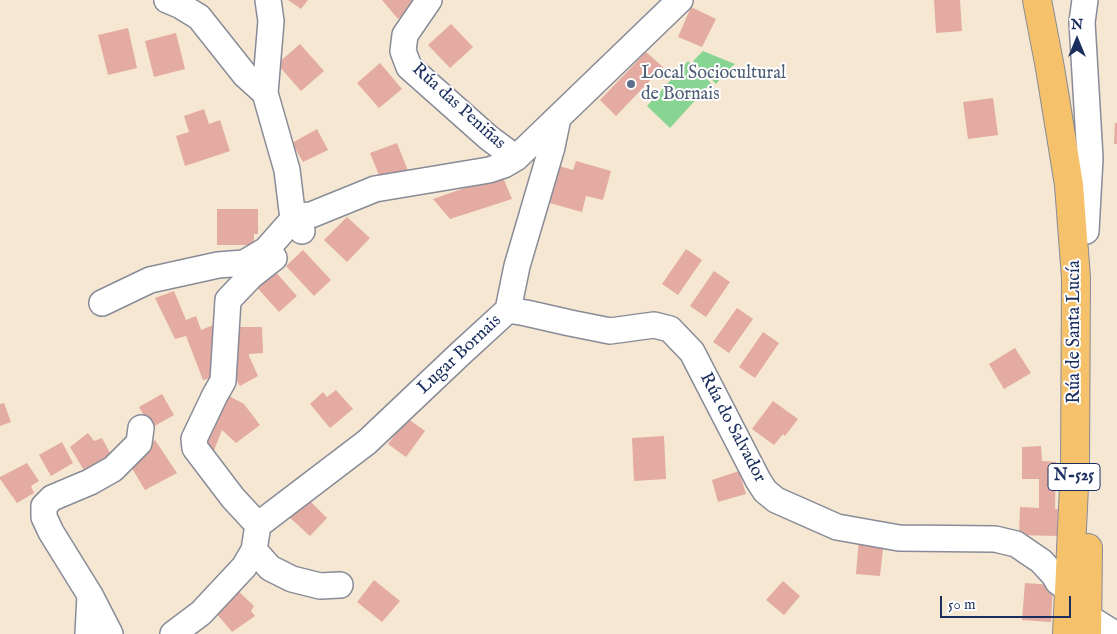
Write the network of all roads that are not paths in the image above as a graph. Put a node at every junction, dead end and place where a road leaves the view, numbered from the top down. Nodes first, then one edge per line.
1 (167, 0) edge
2 (268, 0) edge
3 (429, 0) edge
4 (680, 0) edge
5 (1032, 0) edge
6 (1037, 0) edge
7 (1053, 0) edge
8 (1085, 0) edge
9 (1043, 32) junction
10 (265, 93) junction
11 (558, 118) junction
12 (516, 158) junction
13 (296, 216) junction
14 (1086, 231) junction
15 (102, 302) dead end
16 (508, 310) junction
17 (142, 428) dead end
18 (258, 525) junction
19 (254, 550) junction
20 (340, 585) dead end
21 (1068, 590) junction
22 (90, 595) junction
23 (1087, 626) edge
24 (88, 634) edge
25 (110, 634) edge
26 (173, 634) edge
27 (1067, 634) edge
28 (1115, 634) edge

1 - 10 street
2 - 10 street
3 - 12 street, Rúa das Peniñas
4 - 11 street
5 - 9 street, Rúa de Santa Lucía
6 - 9 highway, Rúa de Santa Lucía / N-525
7 - 14 highway, Rúa de Santa Lucía / N-525
8 - 14 street, Rúa de Santa Lucía
9 - 21 highway, Rúa de Santa Lucía / N-525
10 - 13 street
11 - 12 street
11 - 16 street, Lugar Bornais
12 - 13 street
13 - 15 street
13 - 18 street
14 - 23 highway, Rúa de Santa Lucía / N-525
16 - 18 street, Lugar Bornais
16 - 21 street, Rúa do Salvador
17 - 22 street
18 - 19 street
19 - 20 street
19 - 26 street
21 - 27 highway, Rúa de Santa Lucía / N-525
22 - 24 street
22 - 25 street
23 - 28 street

